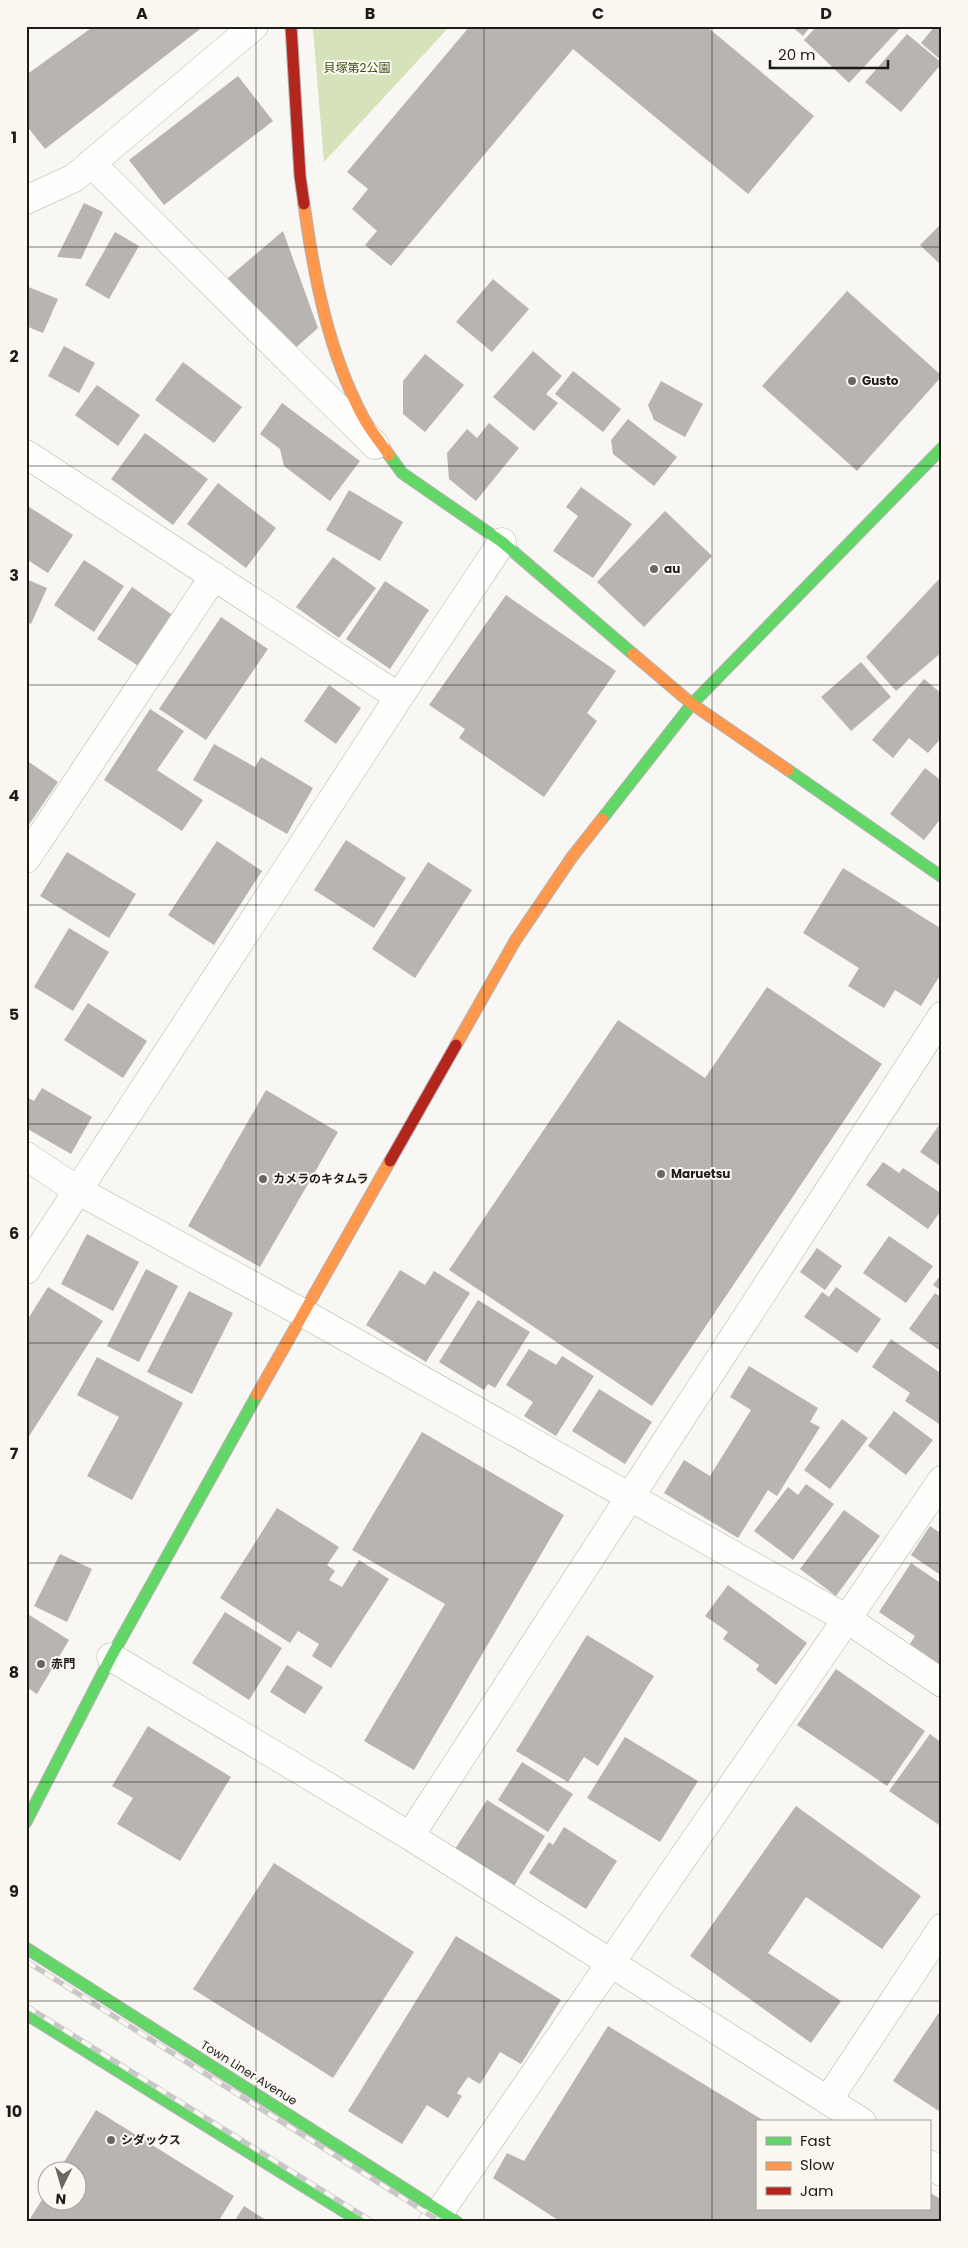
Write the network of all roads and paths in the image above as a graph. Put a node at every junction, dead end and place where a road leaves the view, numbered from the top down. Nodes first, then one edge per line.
1 (254, 26) edge
2 (291, 26) edge
3 (91, 163) junction
4 (26, 200) edge
5 (942, 448) edge
6 (26, 454) edge
7 (402, 473) junction
8 (502, 542) junction
9 (214, 576) junction
10 (399, 697) junction
11 (692, 704) junction
12 (26, 859) edge
13 (942, 877) edge
14 (942, 1016) edge
15 (26, 1156) edge
16 (77, 1190) junction
17 (26, 1270) edge
18 (303, 1313) junction
19 (942, 1480) edge
20 (629, 1497) junction
21 (847, 1619) junction
22 (111, 1657) junction
23 (942, 1683) edge
24 (26, 1822) edge
25 (410, 1836) junction
26 (942, 1928) edge
27 (26, 1948) edge
28 (610, 1963) junction
29 (26, 2014) edge
30 (828, 2100) junction
31 (859, 2120) edge
32 (930, 2165) edge
33 (942, 2172) edge
34 (443, 2218) edge
35 (360, 2222) edge

1 - 3 street
2 - 7 street
3 - 4 street
3 - 7 street
5 - 11 street
6 - 9 street
7 - 8 street
8 - 10 street
8 - 11 street
9 - 10 street
9 - 12 street
10 - 16 street
11 - 13 street
11 - 18 street
14 - 20 street
15 - 16 street
16 - 17 street
16 - 18 street
18 - 20 street
18 - 22 street
19 - 21 street
20 - 21 street
20 - 25 street
21 - 23 street
21 - 28 street
22 - 24 street
22 - 25 street
25 - 28 street
26 - 30 street
27 - 34 street, Town Liner Avenue
28 - 30 street
28 - 34 street
29 - 35 street
30 - 31 street
32 - 33 street

